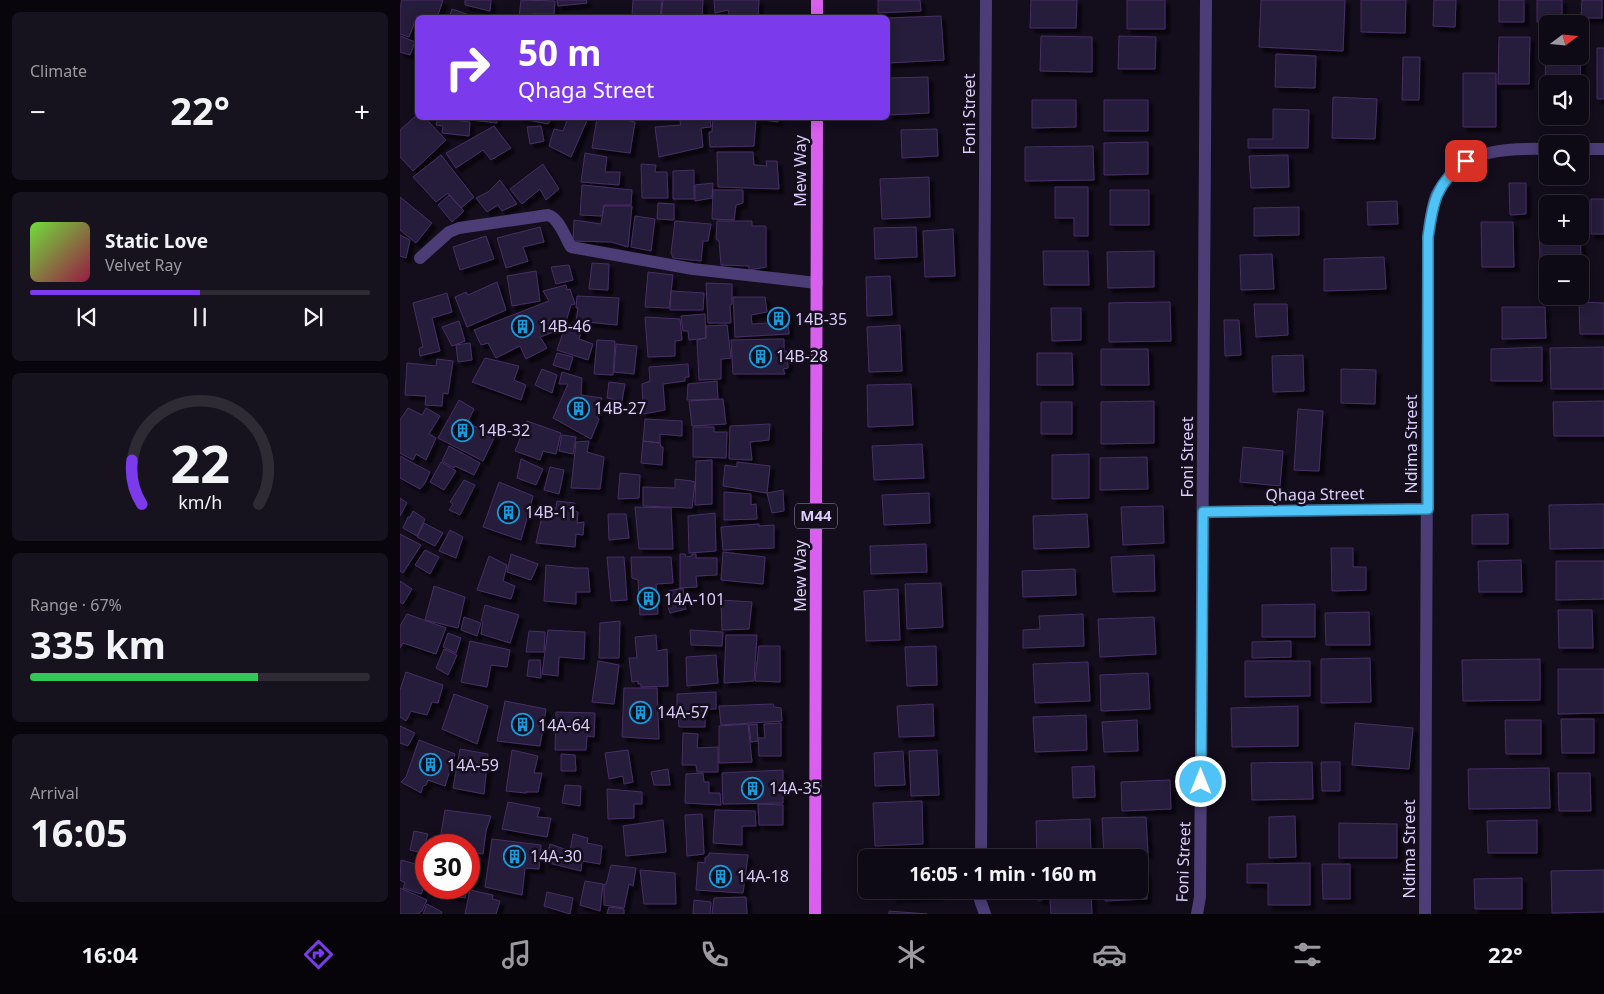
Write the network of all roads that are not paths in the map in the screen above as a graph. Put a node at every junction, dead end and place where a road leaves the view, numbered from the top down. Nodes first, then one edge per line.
1 (817, 0) edge
2 (986, 0) edge
3 (1206, 0) edge
4 (817, 15) edge
5 (817, 120) edge
6 (1539, 149) edge
7 (1589, 149) edge
8 (1604, 149) edge
9 (420, 258) dead end
10 (817, 283) junction
11 (1428, 509) junction
12 (1203, 512) junction
13 (980, 849) edge
14 (980, 899) edge
15 (815, 914) edge
16 (985, 914) edge
17 (1197, 914) edge
18 (1424, 914) edge

1 - 4 main road
2 - 13 street, Foni Street
3 - 12 street, Foni Street
5 - 10 main road, Mew Way / M44
6 - 11 street, Ndima Street
7 - 8 street
9 - 10 street
10 - 15 main road, Mew Way / M44
11 - 12 street, Qhaga Street
11 - 18 street, Ndima Street
12 - 17 street, Foni Street
14 - 16 street

